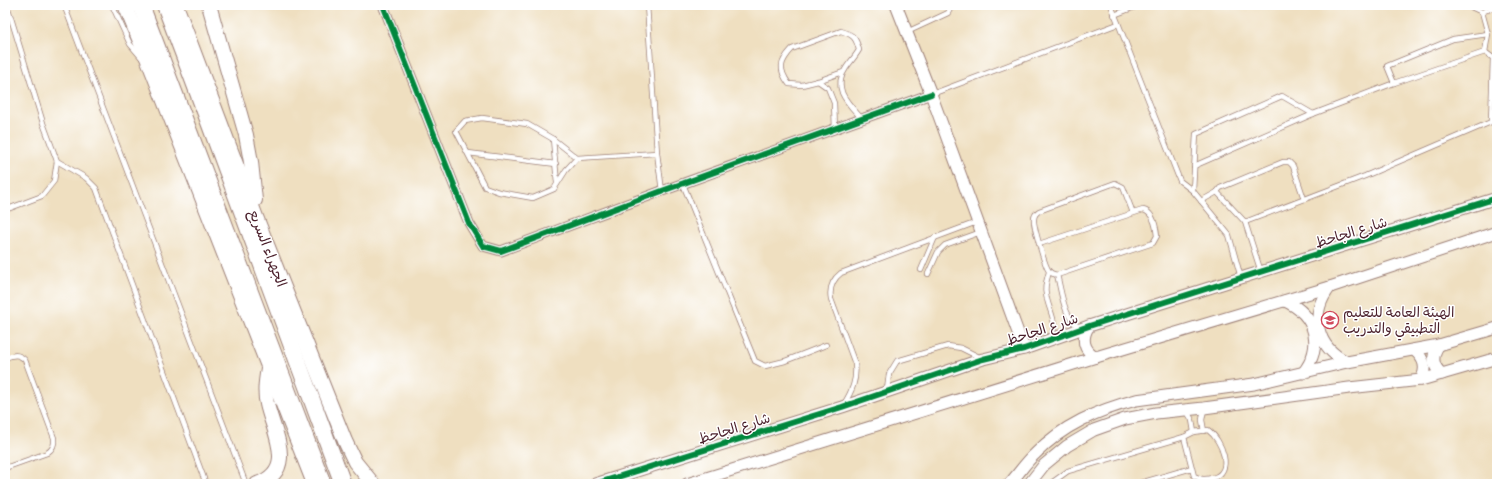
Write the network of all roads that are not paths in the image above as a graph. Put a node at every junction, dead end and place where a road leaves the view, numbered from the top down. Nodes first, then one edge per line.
1 (7, 5) edge
2 (64, 5) edge
3 (112, 5) edge
4 (125, 5) edge
5 (141, 5) edge
6 (165, 5) edge
7 (176, 5) edge
8 (209, 5) edge
9 (383, 5) edge
10 (647, 5) edge
11 (896, 5) edge
12 (950, 5) edge
13 (1111, 5) edge
14 (1140, 5) edge
15 (1471, 5) edge
16 (1497, 6) edge
17 (1482, 12) junction
18 (1114, 15) junction
19 (1118, 24) junction
20 (906, 32) junction
21 (1488, 34) junction
22 (1484, 52) junction
23 (150, 66) junction
24 (843, 72) junction
25 (818, 81) junction
26 (1394, 83) junction
27 (931, 94) junction
28 (1313, 114) junction
29 (862, 119) junction
30 (835, 129) junction
31 (554, 139) junction
32 (468, 153) junction
33 (657, 153) junction
34 (577, 158) junction
35 (57, 161) junction
36 (556, 164) junction
37 (1194, 166) junction
38 (557, 183) junction
39 (683, 184) junction
40 (662, 191) junction
41 (1193, 192) junction
42 (1217, 192) junction
43 (1497, 198) edge
44 (1304, 199) junction
45 (1201, 201) junction
46 (5, 210) edge
47 (1133, 212) junction
48 (256, 217) junction
49 (1246, 222) junction
50 (979, 227) junction
51 (1497, 232) edge
52 (935, 237) junction
53 (1039, 244) junction
54 (921, 270) dead end
55 (1049, 272) junction
56 (1260, 272) junction
57 (928, 274) dead end
58 (1057, 274) junction
59 (1242, 278) junction
60 (1330, 287) junction
61 (1285, 301) junction
62 (1085, 328) junction
63 (1497, 328) edge
64 (1050, 340) junction
65 (826, 345) dead end
66 (1439, 345) junction
67 (1024, 349) junction
68 (1414, 350) junction
69 (1096, 357) junction
70 (5, 358) edge
71 (1497, 358) edge
72 (983, 359) junction
73 (1347, 362) junction
74 (268, 367) junction
75 (1303, 373) junction
76 (1442, 374) junction
77 (1421, 380) junction
78 (887, 392) junction
79 (842, 407) junction
80 (1204, 408) junction
81 (1186, 410) junction
82 (1204, 431) junction
83 (1194, 432) junction
84 (1184, 438) junction
85 (5, 468) edge
86 (1192, 468) junction
87 (206, 484) edge
88 (246, 484) edge
89 (257, 484) edge
90 (315, 484) edge
91 (323, 484) edge
92 (343, 484) edge
93 (373, 484) edge
94 (595, 484) edge
95 (688, 484) edge
96 (1008, 484) edge
97 (1029, 484) edge
98 (1050, 484) edge
99 (1137, 484) edge

1 - 35 lane
2 - 88 lane
3 - 23 lane
4 - 23 main road
5 - 91 highway
6 - 92 highway, الجهراء السريع
7 - 48 main road, الجهراء السريع
8 - 48 main road
9 - 40 street
10 - 33 lane
11 - 20 street
12 - 20 lane
13 - 18 lane
14 - 18 lane
15 - 17 lane
16 - 17 lane
17 - 21 lane
18 - 19 lane
19 - 27 lane
19 - 41 lane
20 - 27 street
21 - 22 lane
21 - 26 lane
22 - 26 lane
22 - 44 lane
23 - 74 main road
24 - 25 lane
24 - 25 lane
24 - 29 lane
25 - 30 lane
26 - 28 lane
27 - 29 street
27 - 50 street
28 - 37 lane
28 - 37 lane
29 - 30 street
30 - 39 street
31 - 32 lane
31 - 34 lane
31 - 36 lane
32 - 36 lane
32 - 38 lane
33 - 34 lane
33 - 40 lane
34 - 38 lane
35 - 46 lane
35 - 87 lane
36 - 38 lane
37 - 41 lane
39 - 40 street
39 - 65 lane
41 - 45 lane
42 - 44 lane
42 - 45 lane
42 - 49 lane
43 - 56 street, شارع الجاحظ
44 - 49 lane
45 - 59 lane
47 - 53 lane
47 - 53 lane
47 - 58 lane
48 - 93 main road, الجهراء السريع
49 - 56 lane
50 - 52 lane
50 - 57 lane
50 - 67 street
51 - 60 street
52 - 54 lane
52 - 79 lane
53 - 55 lane
55 - 58 lane
55 - 64 lane
56 - 59 street, شارع الجاحظ
58 - 62 lane
59 - 62 street, شارع الجاحظ
60 - 61 street
60 - 73 street
61 - 69 street
61 - 75 street
62 - 64 street, شارع الجاحظ
62 - 69 street
63 - 66 street
64 - 67 street, شارع الجاحظ
66 - 68 street
66 - 76 street
67 - 72 street, شارع الجاحظ
68 - 73 street
68 - 77 street
69 - 95 street
70 - 85 lane
71 - 76 street
72 - 78 street, شارع الجاحظ
72 - 78 lane
73 - 75 street
74 - 89 main road
74 - 90 main road
75 - 96 street
76 - 77 street
77 - 80 street
78 - 79 street, شارع الجاحظ
79 - 94 street, شارع الجاحظ
80 - 81 street
80 - 82 lane
81 - 83 lane
81 - 97 street
82 - 83 lane
82 - 86 lane
83 - 84 lane
84 - 86 lane
84 - 98 lane
86 - 99 lane

